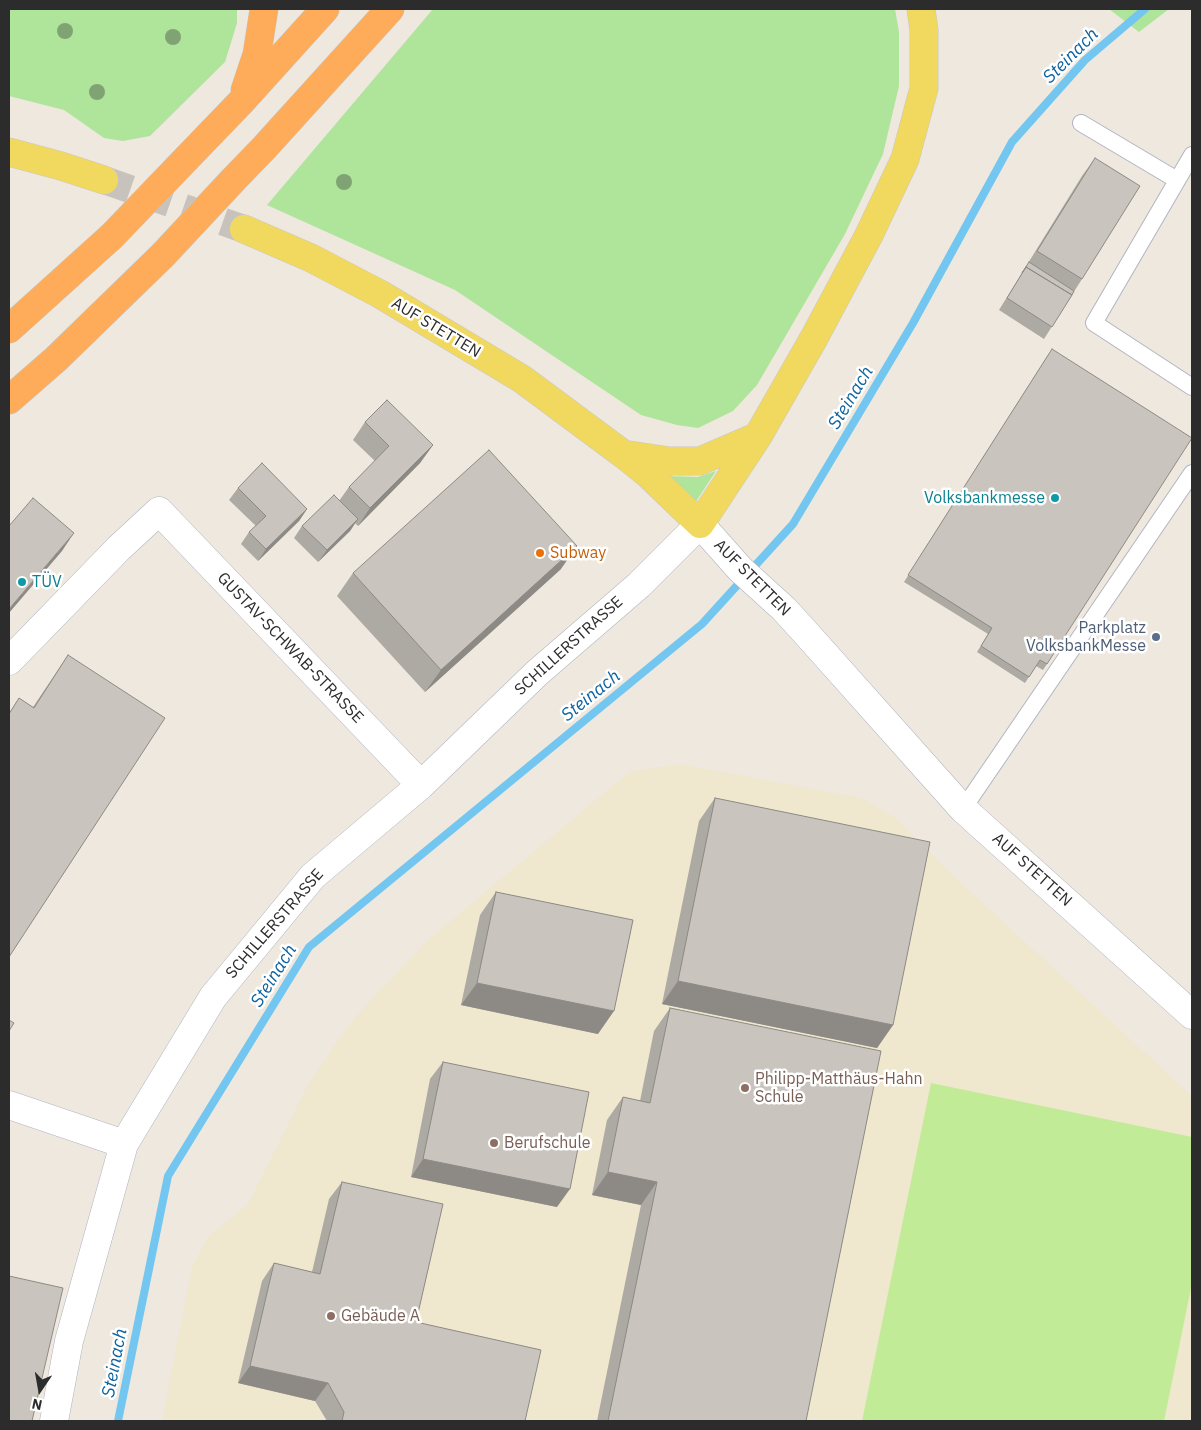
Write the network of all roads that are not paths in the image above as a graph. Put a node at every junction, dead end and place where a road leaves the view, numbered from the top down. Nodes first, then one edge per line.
1 (264, 9) edge
2 (325, 9) edge
3 (390, 9) edge
4 (921, 9) edge
5 (240, 103) junction
6 (1081, 124) dead end
7 (9, 152) edge
8 (1192, 155) edge
9 (104, 180) tunnel mouth
10 (1177, 180) junction
11 (244, 229) tunnel mouth
12 (9, 329) edge
13 (1192, 387) edge
14 (9, 400) edge
15 (758, 436) junction
16 (623, 454) junction
17 (1192, 473) edge
18 (700, 524) junction
19 (9, 661) edge
20 (421, 785) junction
21 (963, 809) junction
22 (1192, 1014) edge
23 (9, 1104) edge
24 (124, 1144) junction
25 (54, 1421) edge

1 - 5 highway
2 - 5 highway
3 - 14 highway, bridge
4 - 15 main road
5 - 12 highway, bridge
6 - 10 lane
7 - 9 main road
8 - 10 lane
10 - 13 lane
11 - 16 main road, AUF STETTEN
15 - 16 main road
15 - 18 main road
16 - 18 main road, AUF STETTEN
17 - 21 lane
18 - 20 street, SCHILLERSTRASSE
18 - 21 street, AUF STETTEN
19 - 20 street, GUSTAV-SCHWAB-STRASSE
20 - 24 street, SCHILLERSTRASSE
21 - 22 street, AUF STETTEN
23 - 24 street
24 - 25 street, SCHILLERSTRASSE

